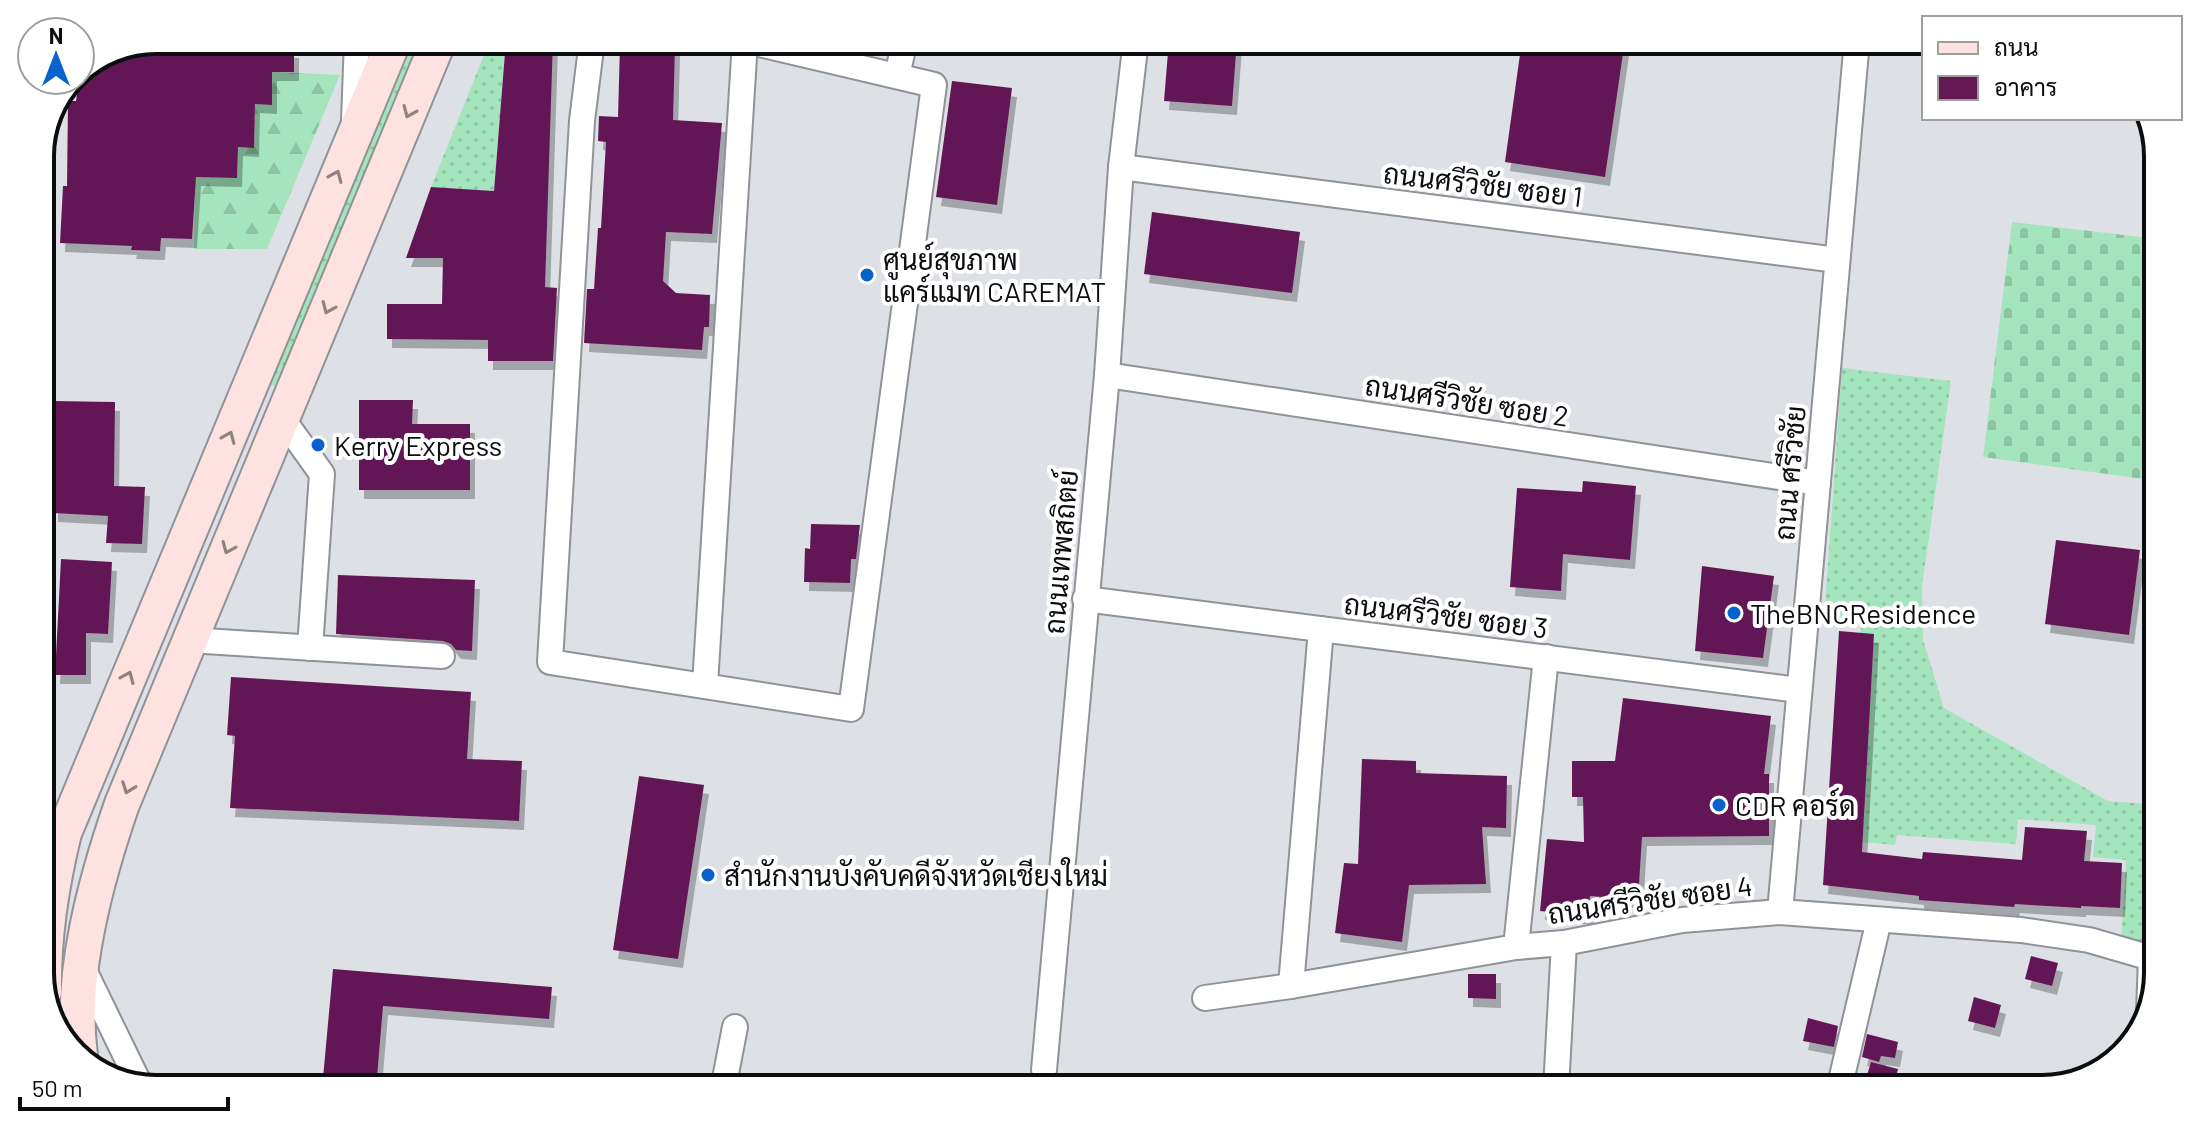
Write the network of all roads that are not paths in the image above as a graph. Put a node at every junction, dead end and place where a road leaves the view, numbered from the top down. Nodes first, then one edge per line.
1 (357, 54) edge
2 (388, 54) edge
3 (433, 54) edge
4 (590, 54) edge
5 (743, 54) edge
6 (804, 54) edge
7 (902, 54) edge
8 (1134, 54) edge
9 (1856, 54) edge
10 (897, 76) junction
11 (354, 131) junction
12 (1121, 167) junction
13 (1837, 260) junction
14 (1107, 375) junction
15 (282, 418) junction
16 (1818, 483) junction
17 (1085, 599) junction
18 (1321, 629) junction
19 (189, 640) junction
20 (310, 648) junction
21 (442, 656) dead end
22 (1546, 657) junction
23 (705, 685) junction
24 (1799, 690) junction
25 (54, 859) edge
26 (54, 879) edge
27 (94, 902) junction
28 (1780, 912) junction
29 (1879, 920) junction
30 (1564, 943) junction
31 (1516, 947) junction
32 (2144, 956) edge
33 (82, 966) junction
34 (1291, 986) junction
35 (1205, 998) dead end
36 (735, 1027) dead end
37 (78, 1039) edge
38 (1044, 1070) dead end
39 (134, 1073) edge
40 (726, 1075) edge
41 (1557, 1075) edge
42 (1842, 1075) edge

1 - 11 street
2 - 11 street
3 -> 15 street
4 - 23 street
5 - 23 street
6 - 10 street
7 - 10 street
8 - 12 street, ถนนเทพสถิตย์
9 - 13 street, ถนน ศรีวิชัย
10 - 23 street
25 -> 11 street
12 - 13 street, ถนนศรีวิชัย ซอย 1
12 - 14 street, ถนนเทพสถิตย์
13 - 16 street, ถนน ศรีวิชัย
14 - 16 street, ถนนศรีวิชัย ซอย 2
14 - 17 street, ถนนเทพสถิตย์
15 -> 19 street
15 - 20 street
16 - 24 street, ถนน ศรีวิชัย
17 - 18 street, ถนนศรีวิชัย ซอย 3
17 - 38 street, ถนนเทพสถิตย์
18 - 22 street, ถนนศรีวิชัย ซอย 3
18 - 34 street
19 - 20 street
19 -> 27 street
20 - 21 street
22 - 24 street, ถนนศรีวิชัย ซอย 3
22 - 31 street
24 - 28 street, ถนน ศรีวิชัย
26 - 27 street
27 - 33 street
28 - 29 street, ถนนศรีวิชัย ซอย 4
28 - 30 street, ถนนศรีวิชัย ซอย 4
29 - 32 street, ถนนศรีวิชัย ซอย 4
29 - 42 street
30 - 31 street, ถนนศรีวิชัย ซอย 4
30 - 41 street
31 - 34 street, ถนนศรีวิชัย ซอย 4
33 - 37 street
33 - 39 street
34 - 35 street, ถนนศรีวิชัย ซอย 4
36 - 40 street

